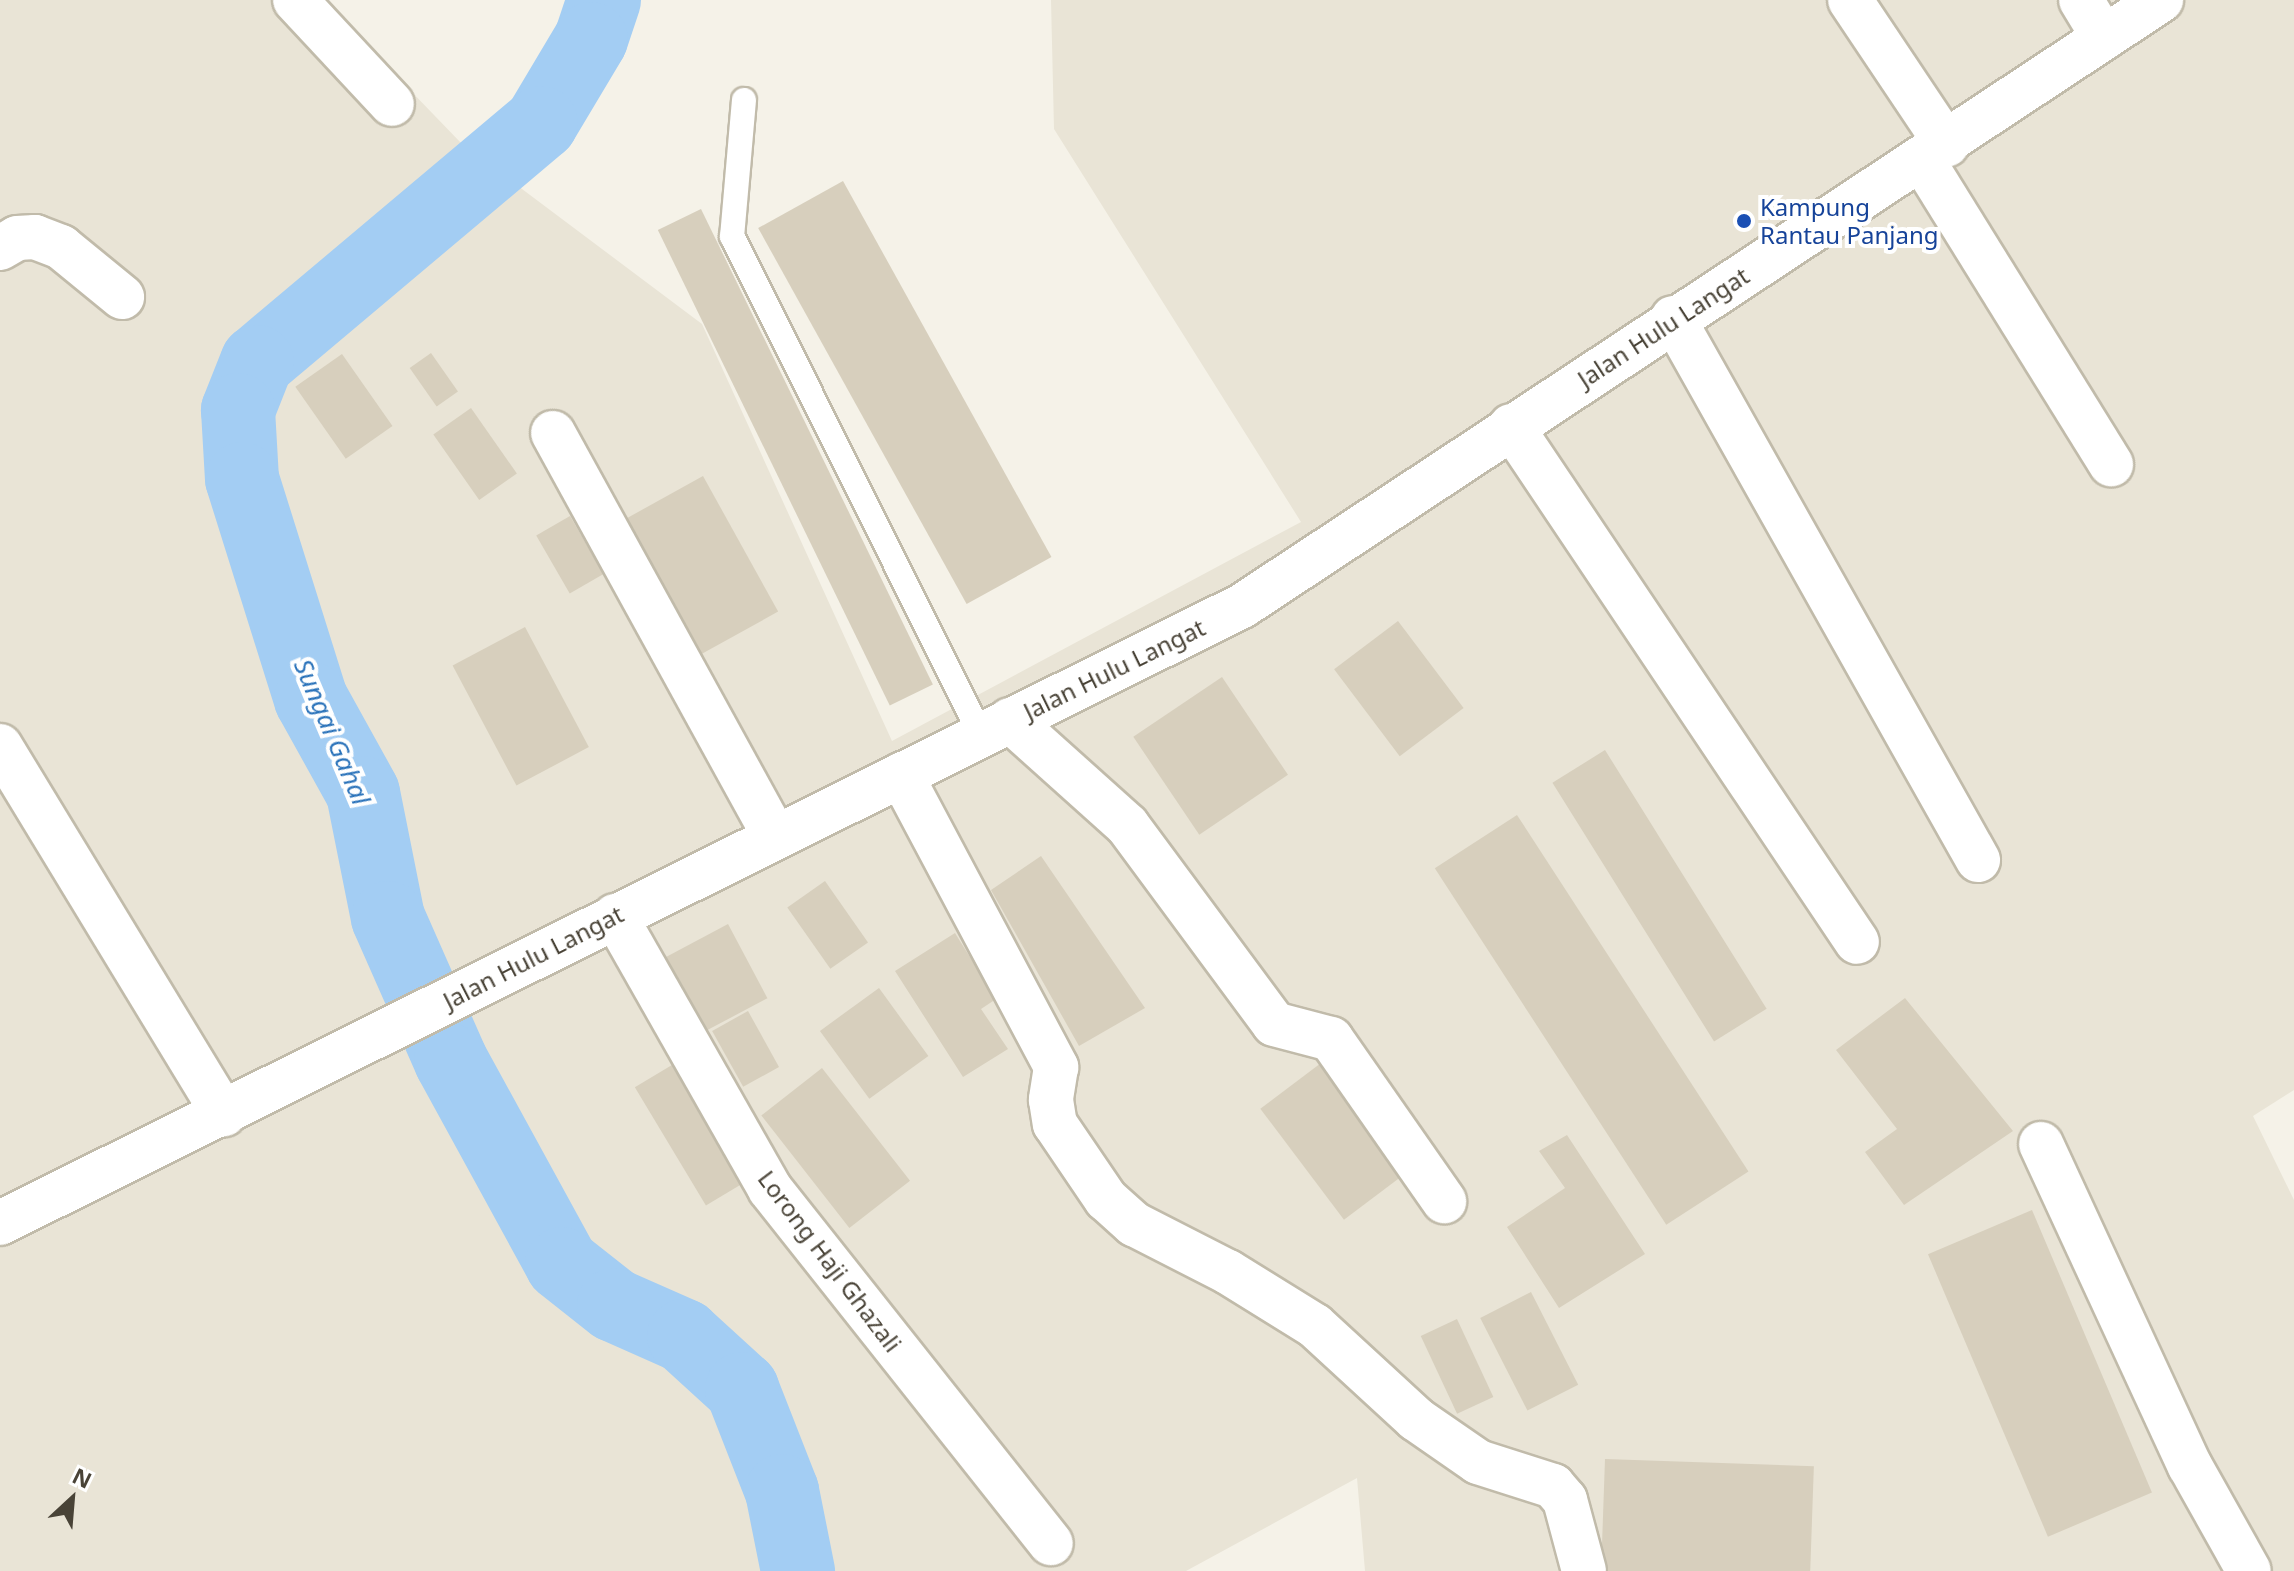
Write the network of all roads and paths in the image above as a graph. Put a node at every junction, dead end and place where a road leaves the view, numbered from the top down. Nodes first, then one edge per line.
1 (295, 0) edge
2 (1850, 0) edge
3 (2081, 0) edge
4 (2161, 0) edge
5 (2104, 38) junction
6 (744, 100) dead end
7 (392, 104) dead end
8 (1935, 153) junction
9 (0, 248) edge
10 (122, 297) dead end
11 (1673, 318) junction
12 (1511, 426) junction
13 (553, 433) dead end
14 (2111, 464) dead end
15 (996, 728) junction
16 (0, 746) edge
17 (901, 775) junction
18 (775, 837) junction
19 (1978, 860) dead end
20 (615, 916) junction
21 (1857, 942) dead end
22 (224, 1114) junction
23 (2041, 1144) dead end
24 (1444, 1201) dead end
25 (0, 1223) edge
26 (1051, 1543) dead end
27 (1584, 1571) edge
28 (2249, 1571) edge

1 - 7 street
2 - 8 street
3 - 5 street
4 - 5 street, Jalan Hulu Langat
5 - 8 street, Jalan Hulu Langat
6 - 15 lane
8 - 11 street, Jalan Hulu Langat
8 - 14 street
9 - 10 street
11 - 12 street, Jalan Hulu Langat
11 - 19 street
12 - 15 street, Jalan Hulu Langat
12 - 21 street
13 - 18 street
15 - 17 street, Jalan Hulu Langat
15 - 24 street
16 - 22 street
17 - 18 street, Jalan Hulu Langat
17 - 27 street
18 - 20 street, Jalan Hulu Langat
20 - 22 street, Jalan Hulu Langat
20 - 26 street, Lorong Haji Ghazali
22 - 25 street, Jalan Hulu Langat
23 - 28 street

